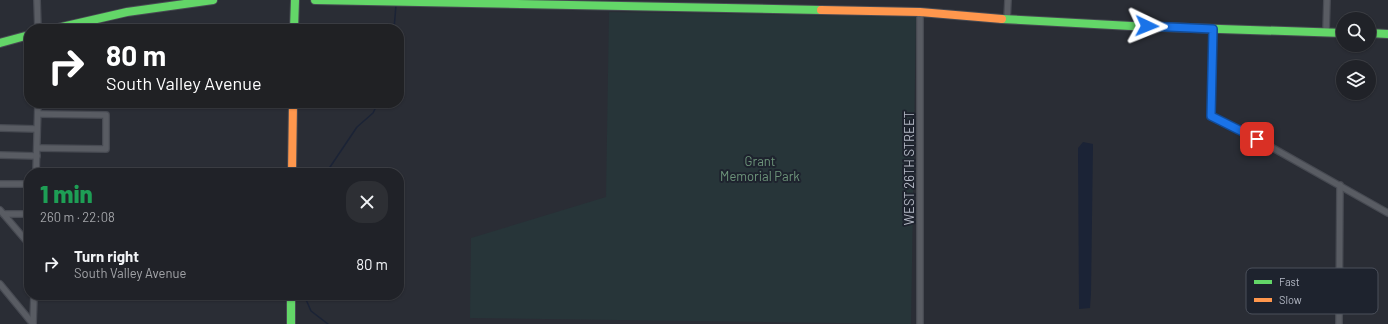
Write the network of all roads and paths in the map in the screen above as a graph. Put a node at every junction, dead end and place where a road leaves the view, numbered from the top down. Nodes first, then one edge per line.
1 (37, 0) edge
2 (213, 0) edge
3 (295, 0) edge
4 (315, 0) edge
5 (1008, 0) edge
6 (1327, 0) edge
7 (920, 12) junction
8 (1007, 20) junction
9 (38, 24) edge
10 (75, 24) edge
11 (294, 24) edge
12 (1213, 29) junction
13 (1326, 32) junction
14 (1336, 33) edge
15 (1376, 33) edge
16 (1388, 34) edge
17 (24, 36) edge
18 (0, 43) edge
19 (38, 108) edge
20 (293, 108) edge
21 (38, 114) junction
22 (0, 128) edge
23 (37, 130) junction
24 (37, 148) junction
25 (0, 155) edge
26 (37, 156) junction
27 (36, 168) edge
28 (292, 168) edge
29 (0, 184) edge
30 (24, 184) edge
31 (1340, 185) junction
32 (2, 212) edge
33 (1388, 213) edge
34 (24, 214) edge
35 (24, 238) edge
36 (1339, 268) edge
37 (0, 284) edge
38 (34, 300) edge
39 (291, 300) edge
40 (1338, 314) edge
41 (33, 324) edge
42 (291, 324) edge
43 (920, 324) edge
44 (1338, 324) edge

1 - 9 street
2 - 10 main road
3 - 11 main road
4 - 7 main road
5 - 8 street
6 - 13 street
7 - 8 main road
7 - 43 street, WEST 26TH STREET
8 - 12 main road
12 - 13 main road
12 - 31 street
13 - 14 main road
15 - 16 main road
17 - 18 main road
19 - 21 street
20 - 28 main road
21 - 23 street
21 - 24 street
22 - 23 street
23 - 24 street
24 - 26 street
25 - 26 street
26 - 27 street
29 - 30 street
31 - 33 street
31 - 36 street
32 - 34 street
32 - 35 street
37 - 41 street
38 - 41 street
39 - 42 main road
40 - 44 street

